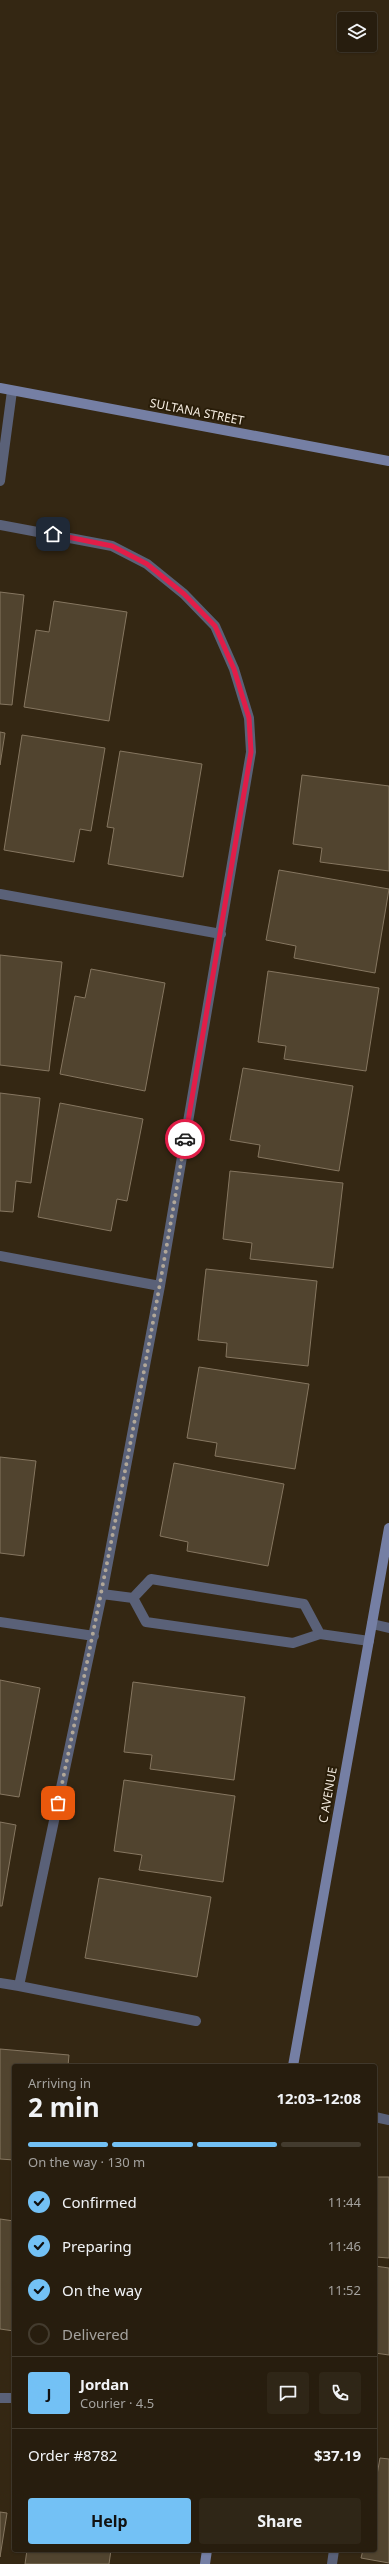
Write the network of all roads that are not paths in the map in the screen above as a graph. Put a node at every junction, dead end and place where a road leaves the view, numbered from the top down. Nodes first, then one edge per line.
1 (0, 388) edge
2 (12, 391) junction
3 (389, 461) edge
4 (0, 481) edge
5 (0, 525) edge
6 (0, 894) edge
7 (220, 934) junction
8 (0, 1256) edge
9 (160, 1286) junction
10 (389, 1528) edge
11 (102, 1594) junction
12 (133, 1598) junction
13 (0, 1622) edge
14 (372, 1624) junction
15 (389, 1628) edge
16 (320, 1634) junction
17 (94, 1636) junction
18 (369, 1641) junction
19 (0, 1983) edge
20 (19, 1986) junction
21 (196, 2021) dead end
22 (293, 2064) edge
23 (377, 2117) edge
24 (389, 2120) edge
25 (0, 2398) edge
26 (12, 2398) edge
27 (207, 2552) edge
28 (334, 2552) edge
29 (205, 2564) edge
30 (332, 2564) edge

1 - 2 street, SULTANA STREET
2 - 3 street, SULTANA STREET
2 - 4 street
5 - 7 street
6 - 7 street
7 - 9 street
8 - 9 street
9 - 11 street
10 - 14 street, C AVENUE
11 - 12 street
11 - 17 street
12 - 16 street
12 - 16 street
13 - 17 street
14 - 15 street
14 - 18 street, C AVENUE
16 - 18 street
17 - 20 street
18 - 22 street, C AVENUE
19 - 20 street
20 - 21 street
23 - 24 street
25 - 26 street
27 - 29 street
28 - 30 street

